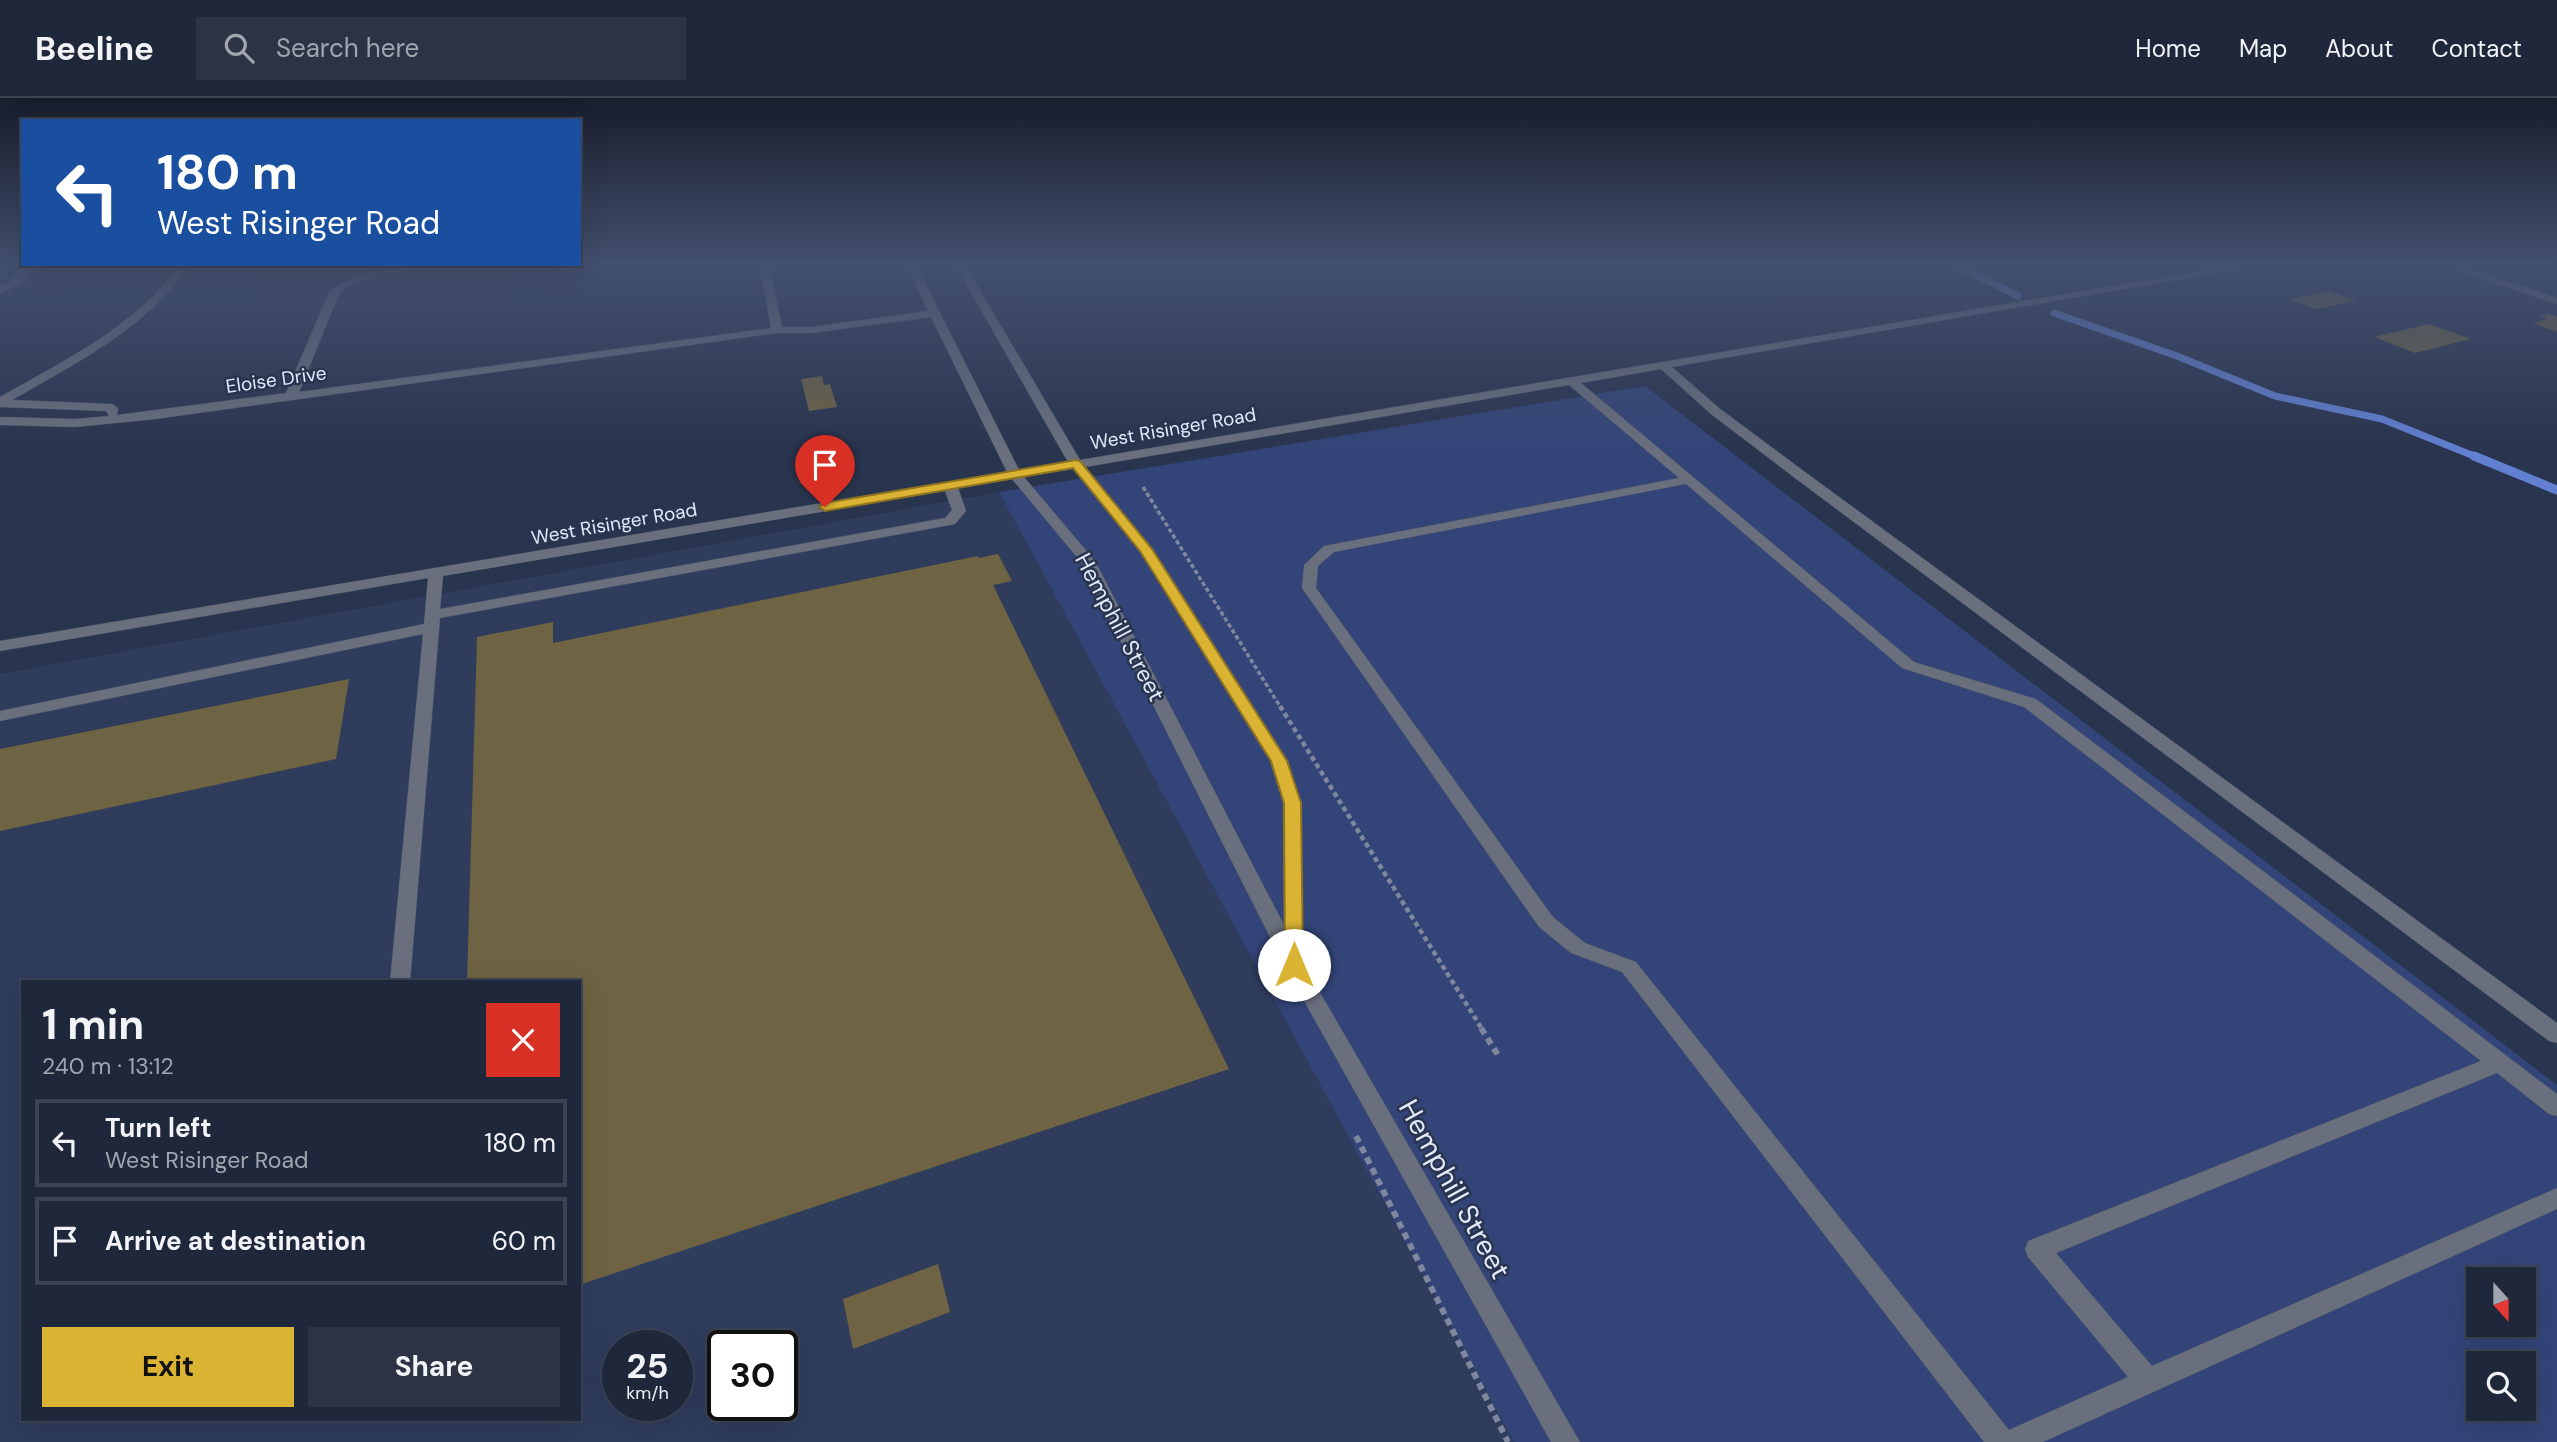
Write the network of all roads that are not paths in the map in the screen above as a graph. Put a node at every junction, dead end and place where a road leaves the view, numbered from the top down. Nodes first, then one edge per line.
1 (124, 326) edge
2 (320, 326) edge
3 (775, 326) edge
4 (835, 326) edge
5 (941, 326) edge
6 (996, 326) edge
7 (1897, 326) edge
8 (776, 330) junction
9 (1663, 365) junction
10 (1572, 381) junction
11 (291, 397) junction
12 (0, 402) edge
13 (112, 417) junction
14 (0, 421) edge
15 (1076, 464) junction
16 (1015, 475) junction
17 (1689, 480) junction
18 (950, 486) junction
19 (436, 572) junction
20 (430, 621) junction
21 (0, 646) edge
22 (0, 716) edge
23 (1294, 965) junction
24 (400, 980) edge
25 (2557, 1035) edge
26 (2500, 1063) junction
27 (2557, 1107) edge
28 (2557, 1198) edge
29 (2148, 1381) junction
30 (1566, 1442) edge
31 (2001, 1442) edge
32 (2012, 1442) edge

1 - 12 street
2 - 11 street
3 - 8 street
4 - 8 street, Eloise Drive
5 - 16 street, Hemphill Street
6 - 15 street, Hemphill Street
7 - 9 street, West Risinger Road
8 - 11 street, Eloise Drive
9 - 10 street, West Risinger Road
9 - 25 street
10 - 15 street, West Risinger Road
10 - 17 street
11 - 13 street, Eloise Drive
12 - 13 street, Eloise Drive
13 - 14 street, Eloise Drive
15 - 16 street, West Risinger Road
15 - 23 street, Hemphill Street
16 - 18 street, West Risinger Road
16 - 23 street, Hemphill Street
17 - 26 street
17 - 31 street
18 - 19 street, West Risinger Road
18 - 20 street
19 - 20 street
19 - 21 street, West Risinger Road
20 - 22 street
20 - 24 street
23 - 30 street, Hemphill Street
26 - 27 street
26 - 29 street
28 - 29 street
29 - 32 street

